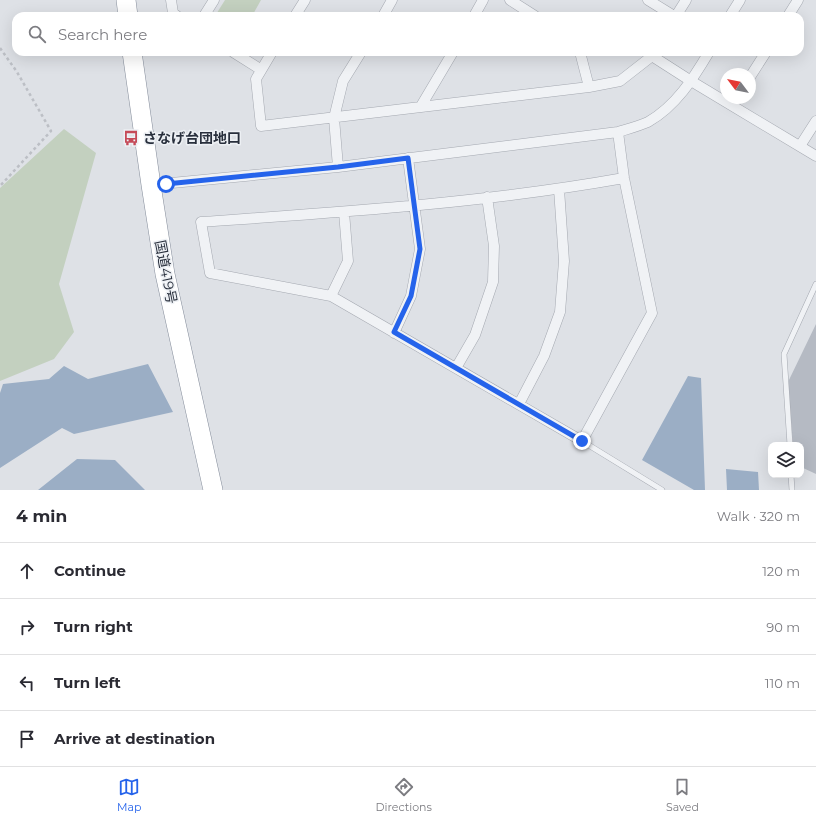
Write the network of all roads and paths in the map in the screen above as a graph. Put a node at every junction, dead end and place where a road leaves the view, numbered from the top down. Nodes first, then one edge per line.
1 (126, 0) edge
2 (171, 0) edge
3 (214, 0) edge
4 (305, 0) edge
5 (392, 0) edge
6 (483, 0) edge
7 (510, 0) edge
8 (648, 0) edge
9 (686, 0) edge
10 (740, 0) edge
11 (798, 0) edge
12 (128, 12) edge
13 (173, 12) edge
14 (206, 12) edge
15 (298, 12) edge
16 (384, 12) edge
17 (476, 12) edge
18 (529, 12) edge
19 (668, 12) edge
20 (678, 12) edge
21 (732, 12) edge
22 (790, 12) edge
23 (0, 48) edge
24 (133, 56) edge
25 (239, 56) edge
26 (269, 56) edge
27 (359, 56) edge
28 (451, 56) edge
29 (581, 56) edge
30 (651, 56) edge
31 (656, 56) edge
32 (707, 56) edge
33 (763, 56) edge
34 (756, 68) edge
35 (260, 70) junction
36 (691, 81) junction
37 (589, 87) junction
38 (720, 95) edge
39 (738, 104) edge
40 (421, 106) junction
41 (334, 118) junction
42 (816, 120) edge
43 (618, 132) junction
44 (800, 146) junction
45 (816, 156) edge
46 (408, 158) junction
47 (338, 167) junction
48 (624, 178) junction
49 (151, 185) junction
50 (0, 186) edge
51 (560, 189) junction
52 (487, 197) junction
53 (414, 205) junction
54 (344, 212) junction
55 (816, 284) edge
56 (331, 296) junction
57 (394, 332) junction
58 (456, 368) junction
59 (519, 404) junction
60 (582, 441) junction
61 (790, 442) edge
62 (791, 478) edge
63 (213, 490) edge
64 (662, 490) edge
65 (792, 490) edge

1 - 12 highway
2 - 13 street
3 - 14 street
4 - 15 street
5 - 16 street
6 - 17 street
7 - 18 street
8 - 19 street
9 - 20 street
10 - 21 street
11 - 22 street
23 - 50 path
24 - 49 highway, 国道419号
25 - 35 street
26 - 35 street
27 - 41 street
28 - 40 street
29 - 37 street
30 - 37 street
31 - 36 street
32 - 36 street
33 - 34 street
35 - 41 street
36 - 38 street
36 - 43 street
37 - 40 street
39 - 44 street
40 - 41 street
41 - 47 street
42 - 44 street
43 - 46 street
43 - 48 street
44 - 45 street
46 - 47 street
46 - 53 street
47 - 49 street
48 - 51 street
48 - 60 street
49 - 63 highway, 国道419号
51 - 52 street
51 - 59 street
52 - 53 street
52 - 58 street
53 - 54 street
53 - 57 street
54 - 56 street
54 - 56 street
55 - 61 lane
56 - 57 street
57 - 58 street
58 - 59 street
59 - 60 street
60 - 64 lane
62 - 65 lane

